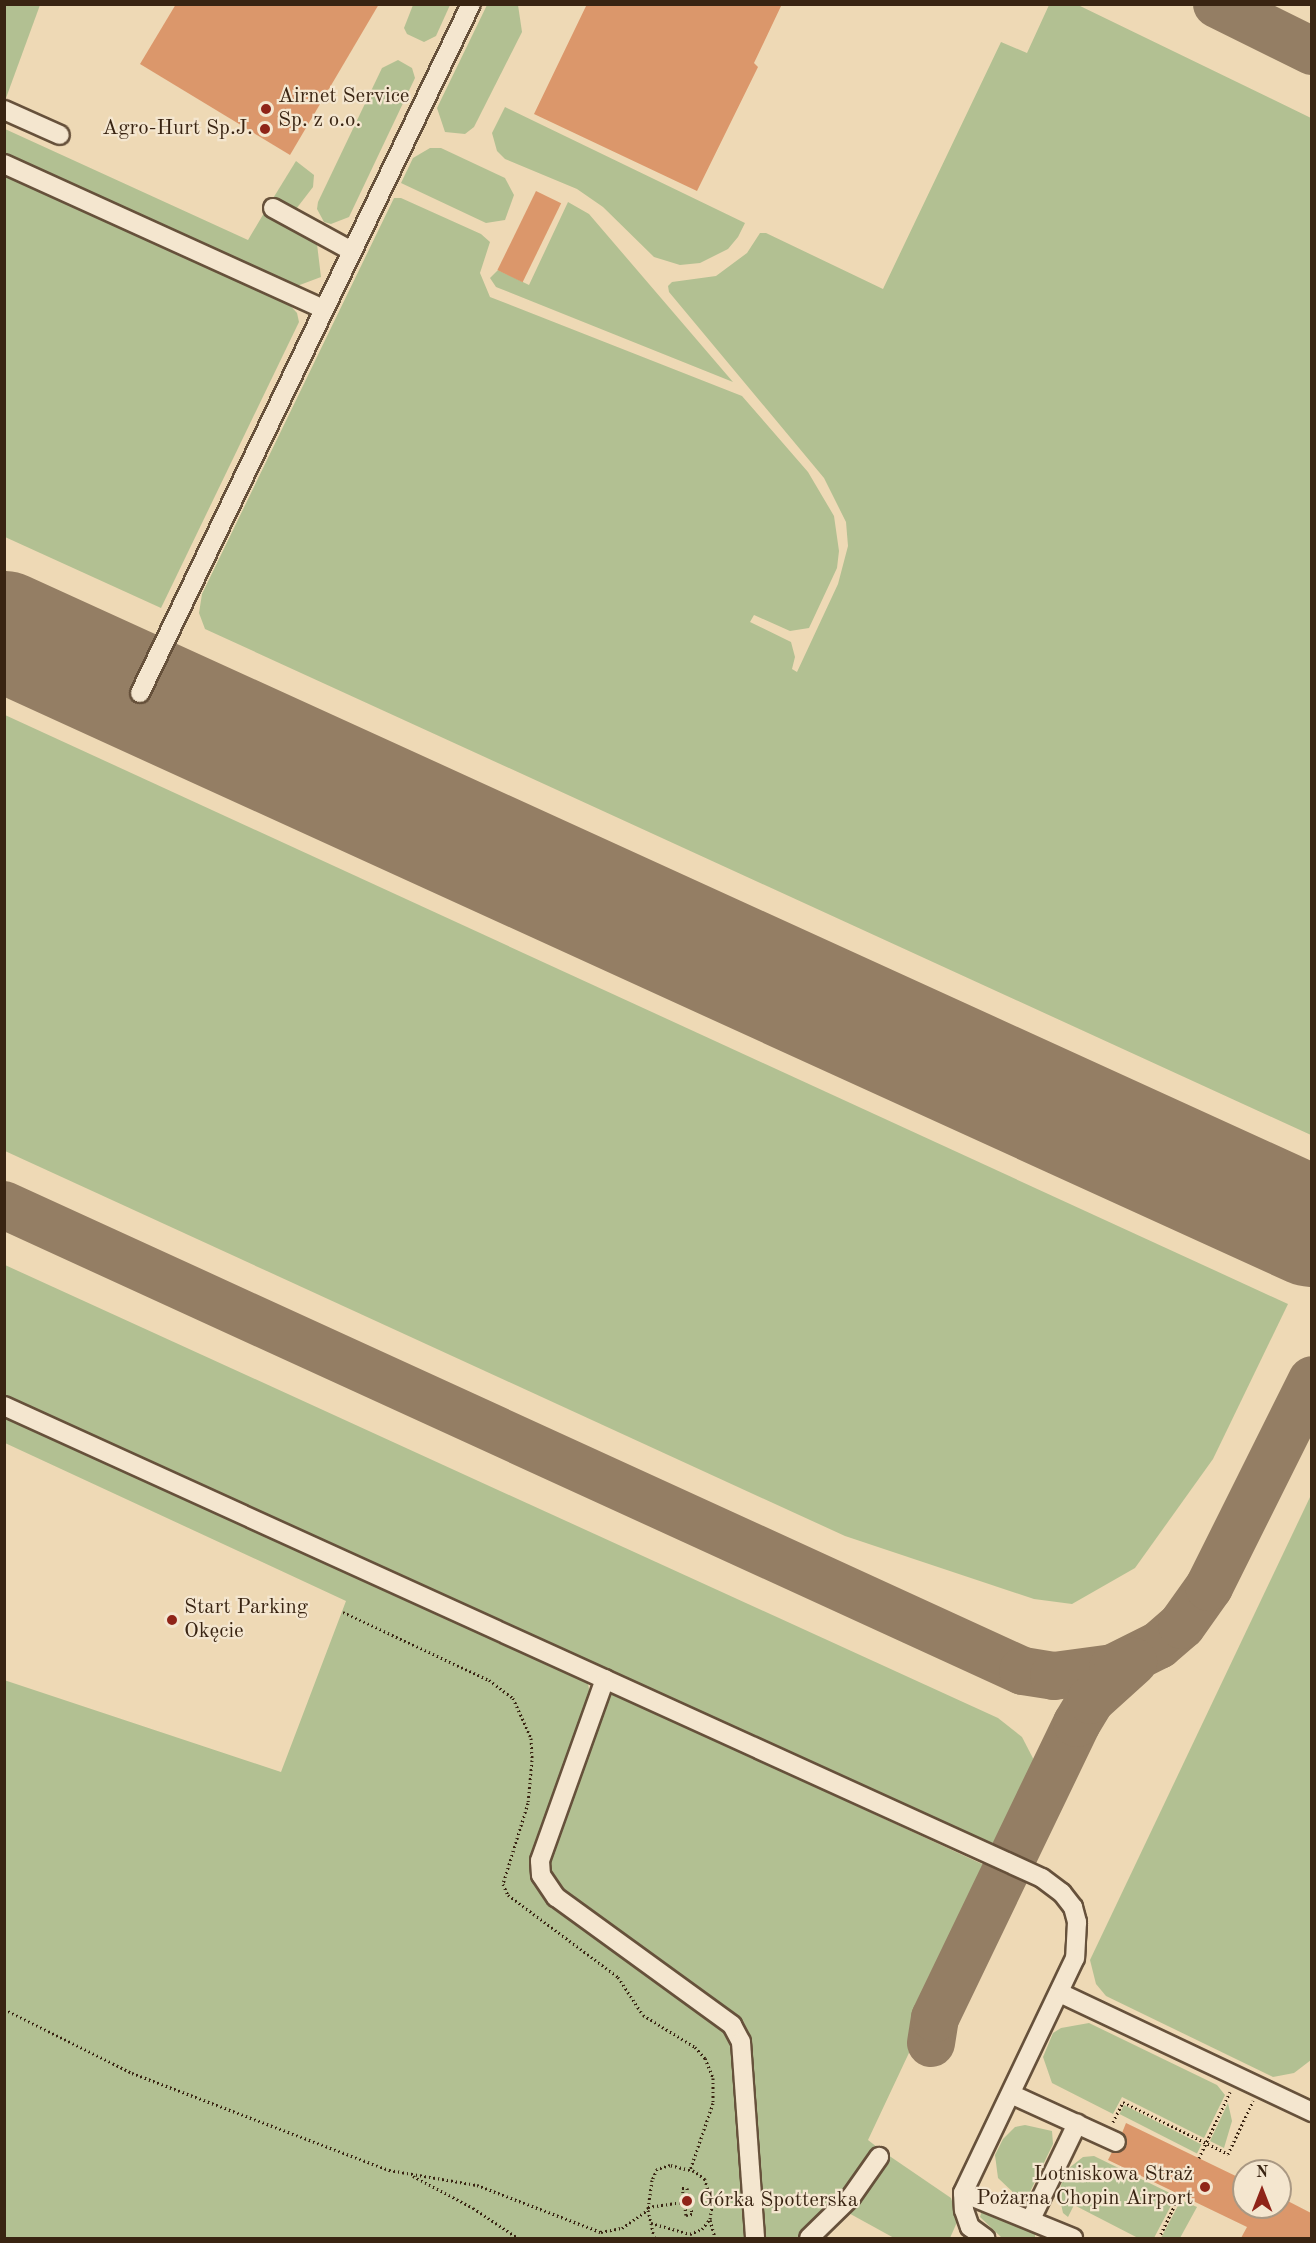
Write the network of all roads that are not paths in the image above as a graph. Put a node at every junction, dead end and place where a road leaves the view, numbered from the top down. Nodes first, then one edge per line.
1 (471, 4) edge
2 (4, 110) edge
3 (60, 135) dead end
4 (4, 164) edge
5 (273, 208) dead end
6 (352, 251) junction
7 (323, 309) junction
8 (140, 693) dead end
9 (4, 1406) edge
10 (605, 1679) junction
11 (1060, 1993) junction
12 (1013, 2095) junction
13 (1310, 2108) edge
14 (1077, 2124) junction
15 (1110, 2139) road end
16 (879, 2157) dead end
17 (963, 2193) junction
18 (1031, 2219) junction
19 (755, 2238) edge
20 (809, 2238) edge
21 (985, 2238) edge
22 (1073, 2238) edge

1 - 6 street
2 - 3 street
4 - 7 street
5 - 6 street
6 - 7 street
7 - 8 street
9 - 10 street
10 - 11 street
10 - 19 street
11 - 12 street
11 - 13 street
12 - 14 street
12 - 17 street
14 - 15 street
14 - 18 street
16 - 20 street
17 - 18 street
17 - 21 street
18 - 22 street

